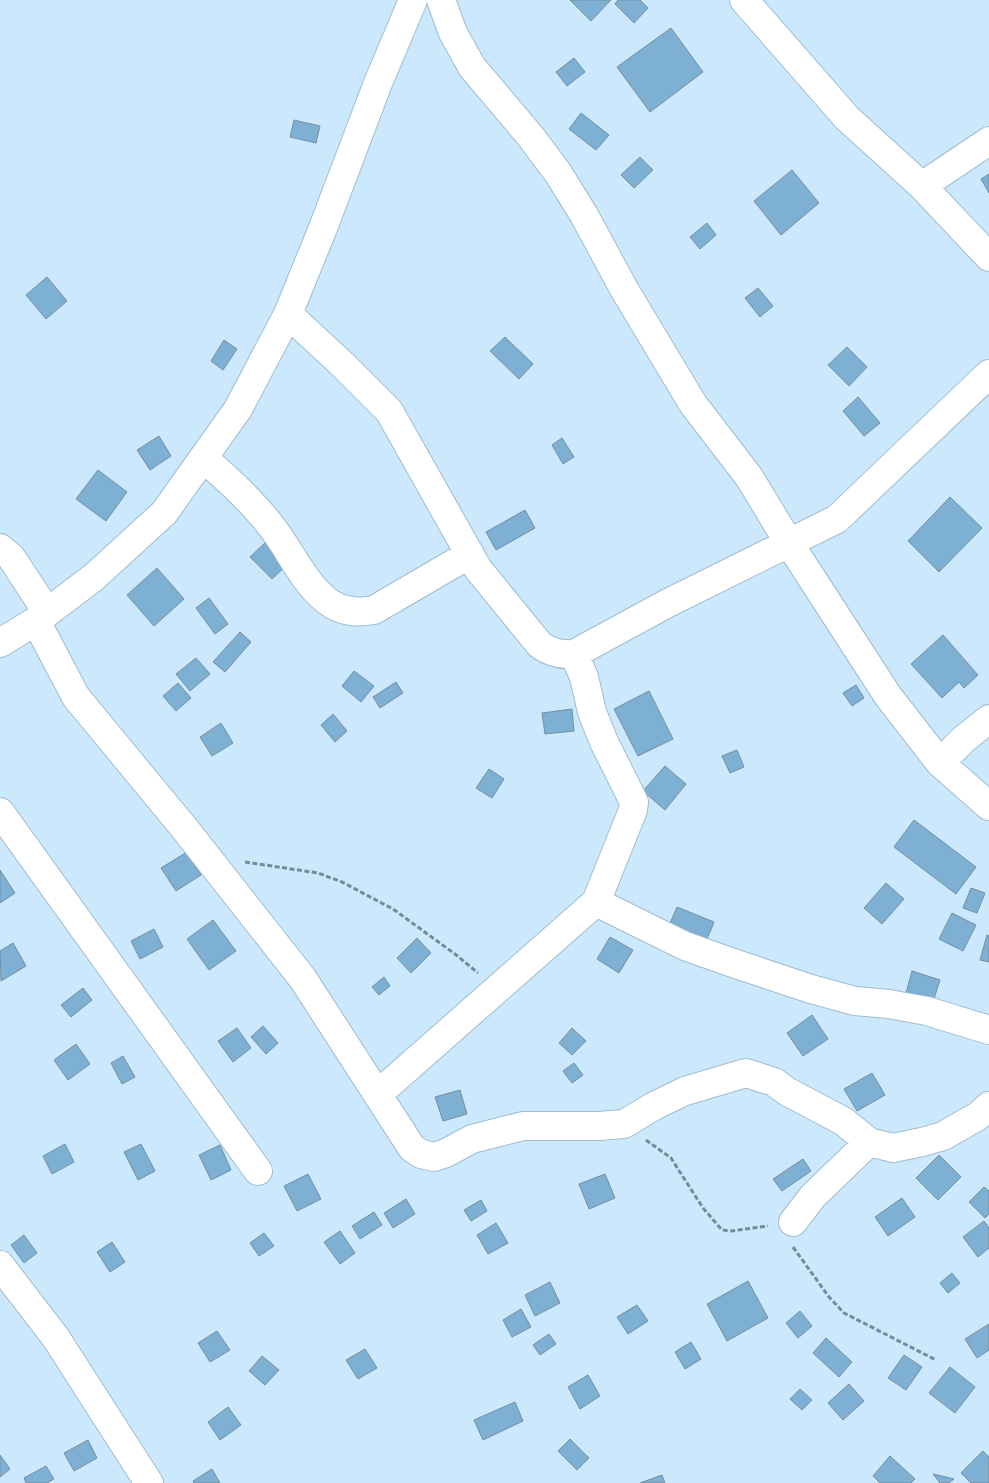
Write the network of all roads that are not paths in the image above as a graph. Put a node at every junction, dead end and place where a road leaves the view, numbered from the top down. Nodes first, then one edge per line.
1 (413, 0) edge
2 (441, 0) edge
3 (744, 0) edge
4 (989, 141) edge
5 (922, 186) junction
6 (989, 257) edge
7 (288, 314) junction
8 (989, 374) edge
9 (203, 458) junction
10 (789, 543) junction
11 (0, 548) edge
12 (470, 554) junction
13 (41, 616) junction
14 (0, 643) edge
15 (574, 654) junction
16 (989, 719) edge
17 (940, 763) junction
18 (989, 806) edge
19 (0, 812) edge
20 (596, 902) junction
21 (989, 1030) edge
22 (378, 1094) junction
23 (989, 1106) edge
24 (869, 1142) junction
25 (258, 1172) dead end
26 (793, 1222) road end
27 (0, 1264) edge
28 (149, 1483) edge

1 - 7 street
2 - 10 street
3 - 5 street
4 - 5 street
5 - 6 street
7 - 9 street
7 - 12 street
8 - 10 street
9 - 12 street
9 - 13 street
10 - 15 street
10 - 17 street
11 - 13 street
12 - 15 street
13 - 14 street
13 - 22 street
15 - 20 street
16 - 17 street
17 - 18 street
19 - 25 street
20 - 21 street
20 - 22 street
22 - 24 street
23 - 24 street
24 - 26 street
27 - 28 street

